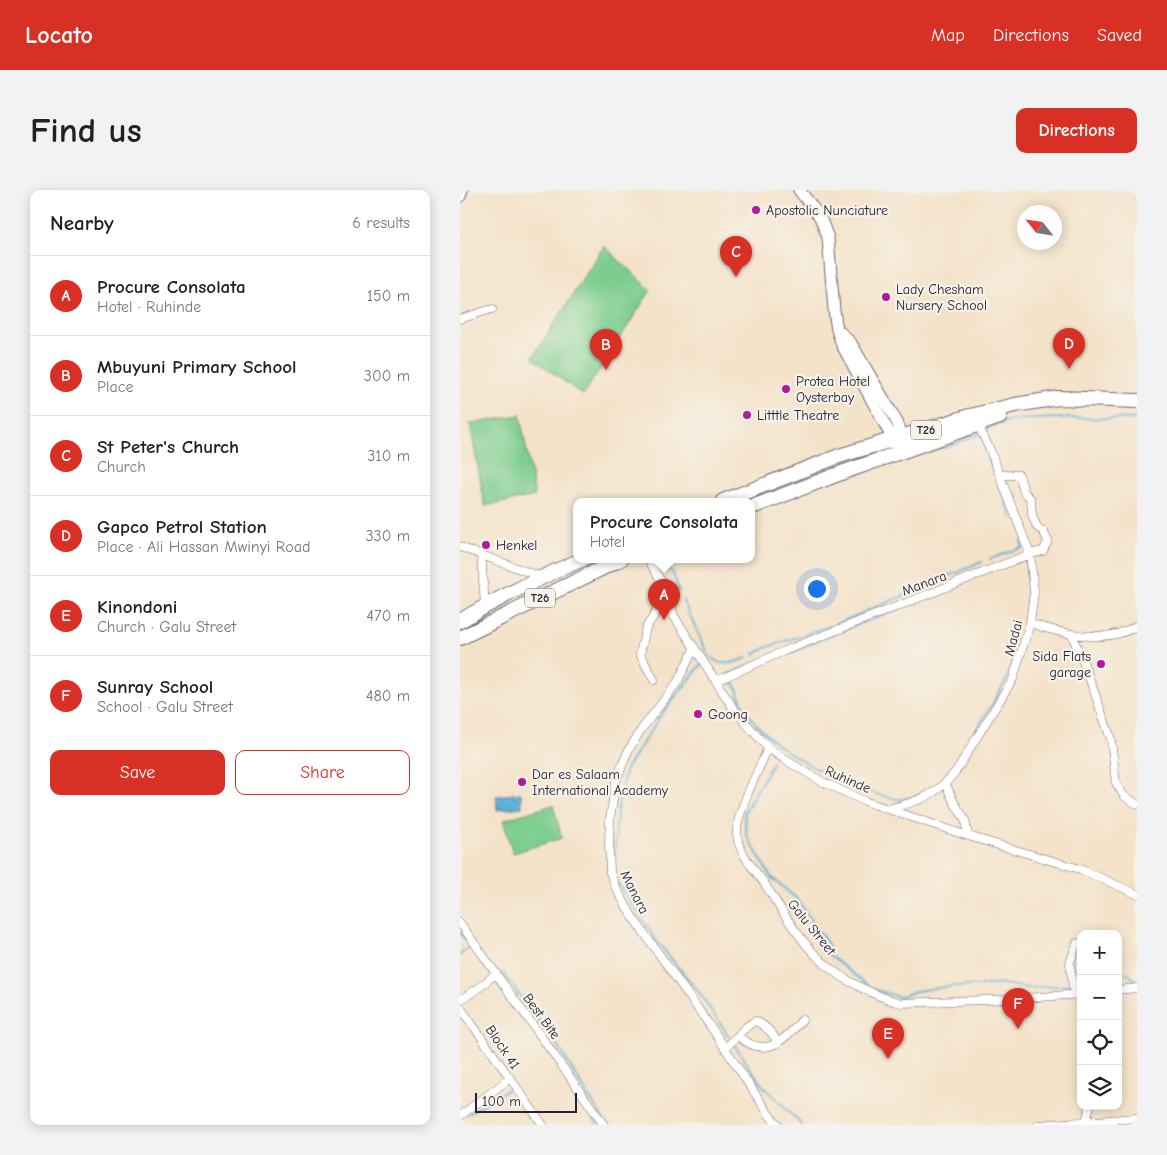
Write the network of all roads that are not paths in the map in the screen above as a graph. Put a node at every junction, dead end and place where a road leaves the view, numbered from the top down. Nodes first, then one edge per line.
1 (462, 190) edge
2 (799, 190) edge
3 (460, 196) edge
4 (492, 310) dead end
5 (460, 319) edge
6 (1137, 400) edge
7 (1137, 407) edge
8 (978, 425) junction
9 (899, 438) junction
10 (904, 452) junction
11 (1000, 475) junction
12 (731, 498) edge
13 (755, 506) edge
14 (460, 547) edge
15 (481, 554) junction
16 (1030, 554) junction
17 (574, 563) edge
18 (613, 563) edge
19 (650, 563) edge
20 (541, 577) junction
21 (668, 593) junction
22 (485, 605) junction
23 (460, 621) edge
24 (1030, 624) junction
25 (1137, 625) edge
26 (1072, 635) junction
27 (460, 638) edge
28 (694, 649) junction
29 (654, 680) dead end
30 (716, 681) junction
31 (768, 748) junction
32 (946, 785) junction
33 (1137, 804) edge
34 (888, 809) junction
35 (968, 836) junction
36 (1137, 893) edge
37 (460, 923) edge
38 (1077, 943) dead end
39 (496, 973) junction
40 (1137, 988) edge
41 (1122, 990) edge
42 (1077, 991) edge
43 (1077, 995) edge
44 (460, 1000) edge
45 (460, 1007) edge
46 (802, 1020) dead end
47 (732, 1042) junction
48 (778, 1043) junction
49 (509, 1079) junction
50 (1089, 1110) edge
51 (460, 1116) edge
52 (1137, 1118) edge
53 (1086, 1123) edge
54 (543, 1125) edge
55 (604, 1125) edge
56 (778, 1125) edge
57 (1038, 1125) edge

1 - 3 street
2 - 9 street
4 - 5 street
6 - 9 highway, T26
7 - 8 highway, T26
8 - 10 highway, T26
8 - 11 street, Madai
9 - 10 street
9 - 12 highway, T26
10 - 13 highway, T26
11 - 16 street, Madai
11 - 16 street, Manara
14 - 15 street
15 - 20 street
15 - 22 street
16 - 24 street, Madai
16 - 30 street, Manara
17 - 20 highway, T26
18 - 27 highway, T26
19 - 21 street, Ruhinde
20 - 22 highway, T26
21 - 28 street, Ruhinde
21 - 29 street
22 - 23 highway, T26
24 - 26 street
24 - 32 street, Madai
25 - 26 street
26 - 33 street
28 - 30 street, Ruhinde
28 - 47 street, Manara
30 - 31 street, Ruhinde
31 - 34 street, Ruhinde
31 - 43 street, Galu Street
32 - 34 street, Madai
32 - 35 street
34 - 35 street, Ruhinde
35 - 36 street, Ruhinde
37 - 39 street, Best Bite
38 - 42 street
39 - 44 street
39 - 55 street, Best Bite
40 - 41 street
45 - 49 street, Block 41
46 - 48 street
47 - 48 street
47 - 48 street
47 - 56 street, Manara
49 - 51 street
49 - 54 street, Block 41
50 - 53 street
52 - 53 street
53 - 57 street

